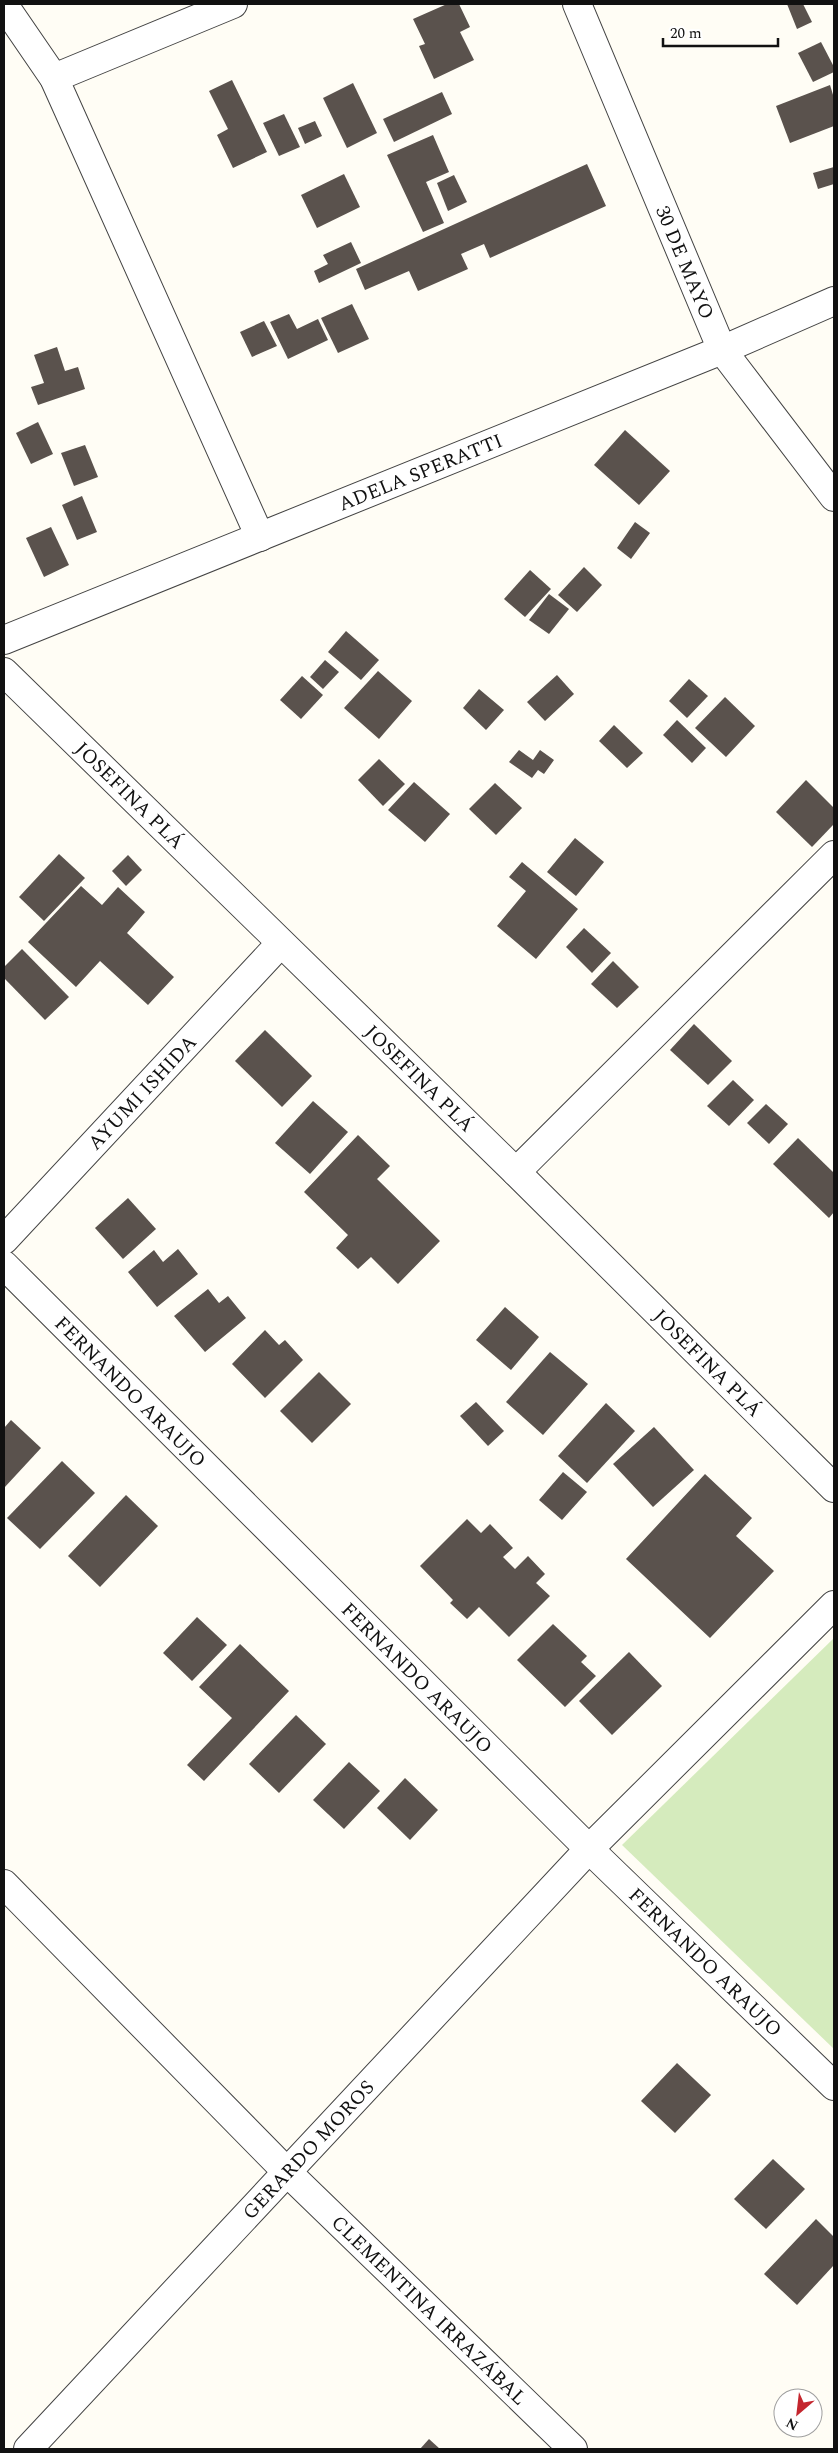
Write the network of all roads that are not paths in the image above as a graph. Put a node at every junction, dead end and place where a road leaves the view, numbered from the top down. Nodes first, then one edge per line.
1 (4, 4) edge
2 (233, 4) edge
3 (577, 4) edge
4 (54, 78) junction
5 (834, 301) edge
6 (722, 350) junction
7 (834, 497) edge
8 (260, 537) junction
9 (4, 640) edge
10 (4, 672) edge
11 (834, 855) edge
12 (280, 944) junction
13 (516, 1172) junction
14 (4, 1240) edge
15 (4, 1265) edge
16 (834, 1488) edge
17 (834, 1605) edge
18 (588, 1849) junction
19 (4, 1884) edge
20 (834, 2086) edge
21 (287, 2172) junction
22 (28, 2449) edge
23 (573, 2449) edge

1 - 4 street
2 - 4 street
3 - 6 street, 30 DE MAYO
4 - 8 street
5 - 6 street, ADELA SPERATTI
6 - 7 street, 30 DE MAYO
6 - 8 street, ADELA SPERATTI
8 - 9 street, ADELA SPERATTI
10 - 12 street, JOSEFINA PLÁ
11 - 13 street
12 - 13 street, JOSEFINA PLÁ
12 - 14 street, AYUMI ISHIDA
13 - 16 street, JOSEFINA PLÁ
15 - 18 street, FERNANDO ARAUJO
17 - 18 street, GERARDO MOROS
18 - 20 street, FERNANDO ARAUJO
18 - 21 street, GERARDO MOROS
19 - 21 street, CLEMENTINA IRRAZÁBAL
21 - 22 street, GERARDO MOROS
21 - 23 street, CLEMENTINA IRRAZÁBAL

